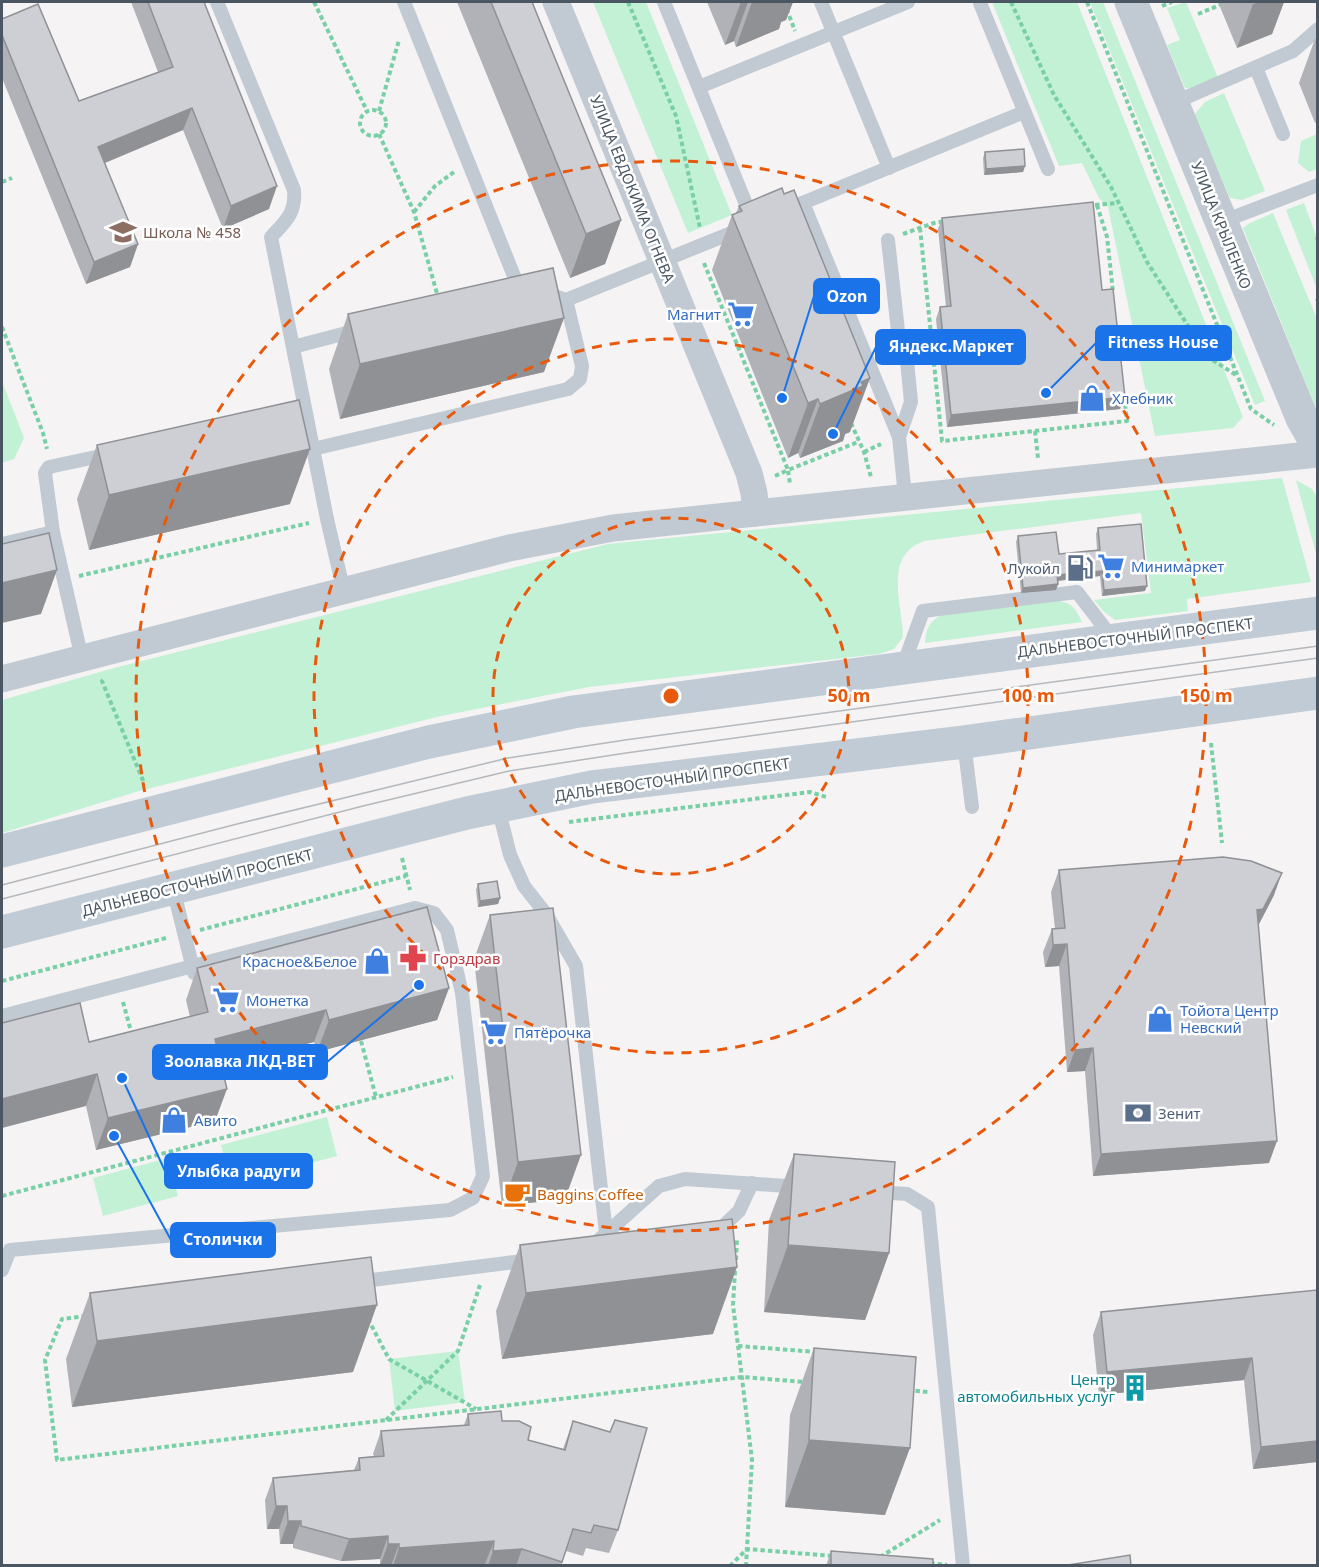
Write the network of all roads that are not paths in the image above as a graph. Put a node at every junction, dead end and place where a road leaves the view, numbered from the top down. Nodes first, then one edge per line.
1 (217, 2) edge
2 (556, 2) edge
3 (664, 2) edge
4 (821, 2) edge
5 (908, 2) edge
6 (1131, 2) edge
7 (980, 3) dead end
8 (406, 6) edge
9 (1317, 29) edge
10 (834, 32) junction
11 (1256, 68) junction
12 (699, 87) junction
13 (1173, 103) junction
14 (1024, 112) junction
15 (1283, 134) dead end
16 (889, 168) junction
17 (1048, 169) dead end
18 (1317, 185) edge
19 (803, 203) junction
20 (1221, 222) junction
21 (754, 223) junction
22 (888, 240) road end
23 (662, 261) junction
24 (566, 300) junction
25 (372, 326) edge
26 (293, 347) junction
27 (899, 437) junction
28 (1317, 446) edge
29 (313, 450) junction
30 (119, 452) edge
31 (1317, 454) edge
32 (905, 496) junction
33 (756, 513) junction
34 (53, 532) junction
35 (2, 544) edge
36 (344, 592) junction
37 (1317, 613) edge
38 (1115, 640) junction
39 (82, 659) junction
40 (903, 667) junction
41 (2, 679) edge
42 (1317, 693) edge
43 (964, 742) junction
44 (498, 807) junction
45 (972, 807) dead end
46 (2, 851) edge
47 (173, 888) junction
48 (2, 932) edge
49 (192, 966) junction
50 (197, 986) edge
51 (2, 1016) edge
52 (752, 1183) junction
53 (812, 1188) edge
54 (859, 1191) edge
55 (606, 1233) junction
56 (712, 1237) edge
57 (606, 1251) edge
58 (540, 1259) edge
59 (2, 1270) edge
60 (343, 1284) edge
61 (963, 1566) edge

1 - 26 lane
2 - 23 street, УЛИЦА ЕВДОКИМА ОГНЕВА
3 - 12 lane
4 - 10 lane
5 - 10 lane
6 - 13 street, УЛИЦА КРЫЛЕНКО
7 - 14 lane
8 - 24 lane
9 - 11 lane
10 - 12 lane
10 - 16 lane
11 - 13 lane
11 - 15 lane
12 - 21 lane
13 - 20 street, УЛИЦА КРЫЛЕНКО
14 - 16 lane
14 - 17 lane
16 - 19 lane
18 - 20 lane
19 - 21 lane
19 - 27 lane
20 - 28 street, УЛИЦА КРЫЛЕНКО
21 - 23 lane
22 - 27 lane
23 - 24 lane
23 - 33 street, УЛИЦА ЕВДОКИМА ОГНЕВА
24 - 29 lane
25 - 26 lane
26 - 29 lane
27 - 32 lane
29 - 36 lane
30 - 34 lane
31 - 32 street
32 - 33 street
33 - 36 street
34 - 35 lane
34 - 39 lane
36 - 39 street
37 - 38 main road, ДАЛЬНЕВОСТОЧНЫЙ ПРОСПЕКТ
38 - 40 main road, ДАЛЬНЕВОСТОЧНЫЙ ПРОСПЕКТ
38 - 40 lane
39 - 41 street
40 - 46 main road, ДАЛЬНЕВОСТОЧНЫЙ ПРОСПЕКТ
42 - 43 main road, ДАЛЬНЕВОСТОЧНЫЙ ПРОСПЕКТ
43 - 44 main road, ДАЛЬНЕВОСТОЧНЫЙ ПРОСПЕКТ
43 - 45 lane
44 - 47 main road, ДАЛЬНЕВОСТОЧНЫЙ ПРОСПЕКТ
44 - 55 lane
47 - 48 main road, ДАЛЬНЕВОСТОЧНЫЙ ПРОСПЕКТ
47 - 49 lane
49 - 50 lane
49 - 51 lane
49 - 59 lane
52 - 53 lane
52 - 55 lane
52 - 56 lane
54 - 61 lane
55 - 57 lane
58 - 60 lane

